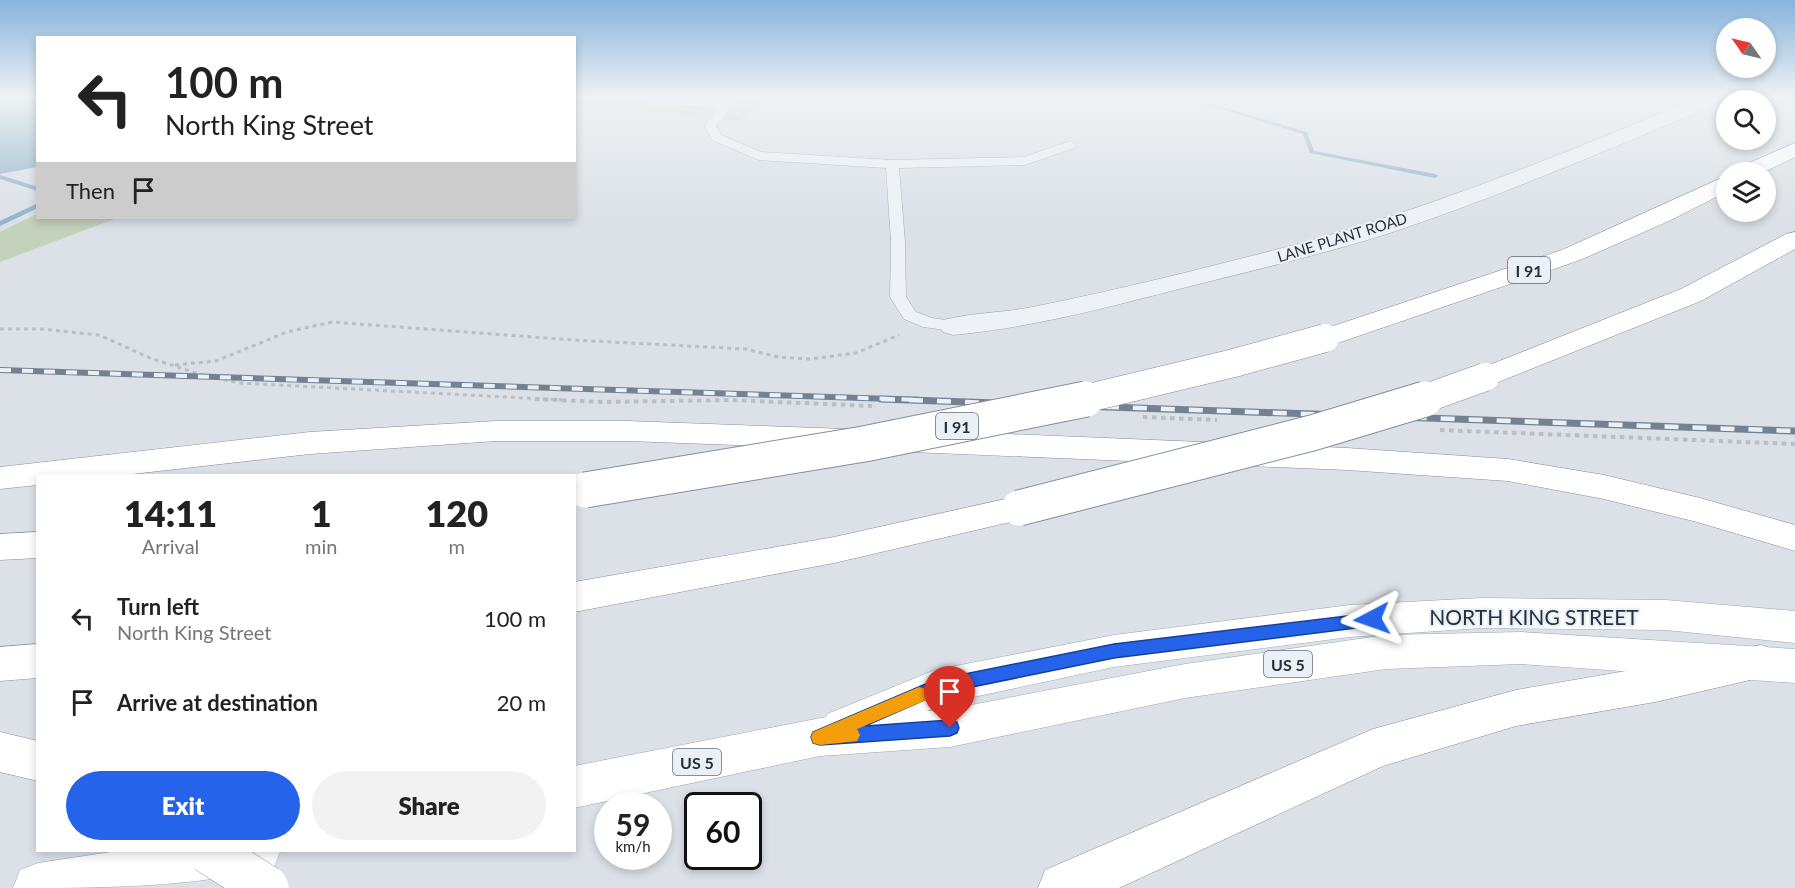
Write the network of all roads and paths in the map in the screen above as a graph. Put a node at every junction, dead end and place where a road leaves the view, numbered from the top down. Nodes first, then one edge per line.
1 (719, 138) edge
2 (1615, 138) edge
3 (1070, 145) dead end
4 (1795, 149) edge
5 (1768, 162) edge
6 (892, 164) junction
7 (1716, 188) edge
8 (1795, 239) edge
9 (910, 315) junction
10 (953, 326) joint
11 (172, 365) dead end
12 (36, 474) edge
13 (38, 474) edge
14 (0, 478) edge
15 (580, 491) edge
16 (1795, 538) edge
17 (36, 545) edge
18 (0, 548) edge
19 (576, 597) edge
20 (1795, 627) edge
21 (36, 661) edge
22 (0, 664) edge
23 (1778, 664) edge
24 (820, 737) junction
25 (0, 752) edge
26 (36, 761) edge
27 (576, 787) edge
28 (210, 852) edge
29 (247, 852) edge
30 (38, 888) edge
31 (266, 888) edge
32 (1063, 888) edge

1 - 6 lane
2 - 10 street, LANE PLANT ROAD
3 - 6 lane
4 - 5 main road
6 - 9 lane
7 - 15 main road, I 91, bridge
8 - 19 main road, bridge
9 - 10 lane
9 - 11 path
12 - 14 main road
13 - 16 main road
17 - 18 main road
20 - 24 main road, NORTH KING STREET / US 5
21 - 22 main road
23 - 24 main road, NORTH KING STREET / US 5
23 - 32 main road
24 - 27 main road, NORTH KING STREET / US 5
25 - 26 main road
28 - 31 main road, bridge
29 - 30 main road

